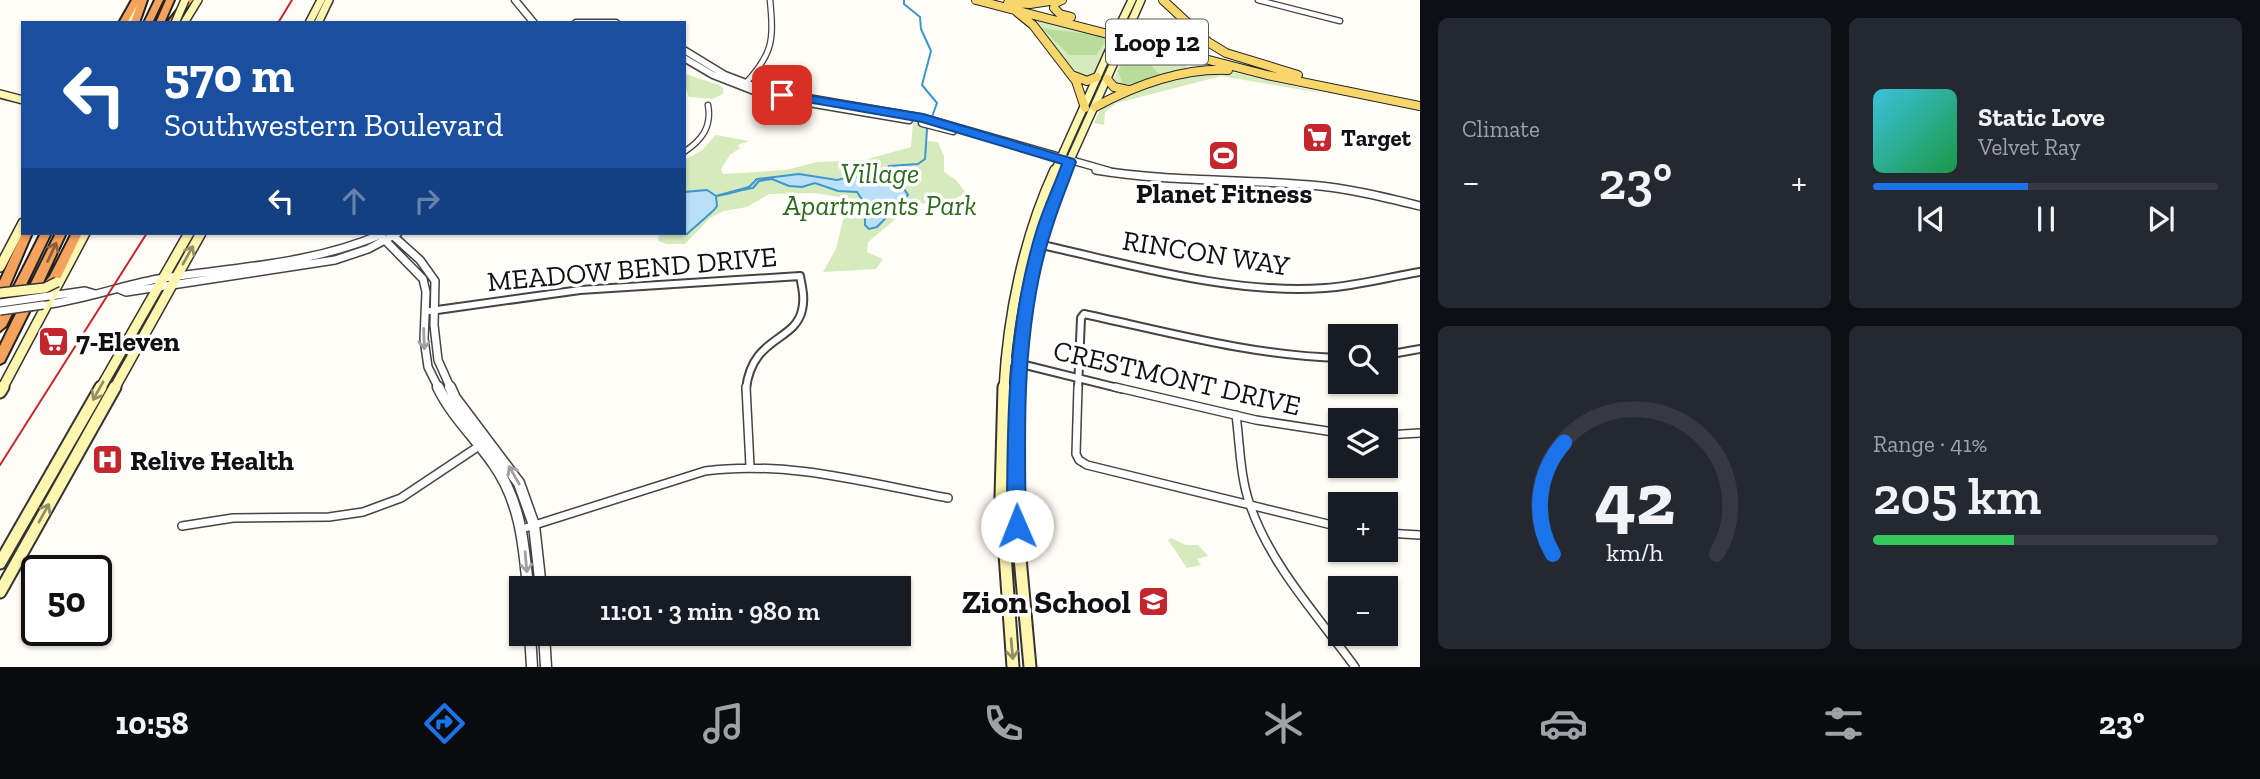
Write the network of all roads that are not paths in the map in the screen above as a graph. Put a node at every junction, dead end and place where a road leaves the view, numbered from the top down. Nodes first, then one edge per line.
1 (136, 0) edge
2 (142, 0) edge
3 (159, 0) edge
4 (170, 0) edge
5 (178, 0) edge
6 (187, 0) edge
7 (198, 0) edge
8 (321, 0) edge
9 (329, 0) edge
10 (515, 0) edge
11 (770, 0) edge
12 (976, 0) edge
13 (1056, 0) edge
14 (1062, 0) edge
15 (1132, 0) edge
16 (1141, 0) edge
17 (1258, 0) edge
18 (1163, 1) edge
19 (1001, 4) edge
20 (1047, 18) junction
21 (161, 19) edge
22 (127, 21) edge
23 (127, 21) edge
24 (136, 21) edge
25 (149, 21) edge
26 (175, 21) edge
27 (185, 21) edge
28 (310, 21) edge
29 (319, 21) edge
30 (532, 21) edge
31 (1340, 21) dead end
32 (1033, 25) junction
33 (1093, 26) junction
34 (1208, 42) junction
35 (1170, 50) junction
36 (686, 51) edge
37 (1191, 51) junction
38 (686, 59) edge
39 (1069, 71) junction
40 (1180, 75) junction
41 (1097, 77) junction
42 (1107, 79) junction
43 (1310, 83) junction
44 (743, 86) junction
45 (1332, 88) junction
46 (1131, 89) junction
47 (2, 98) edge
48 (21, 100) edge
49 (1420, 100) edge
50 (21, 104) edge
51 (708, 105) dead end
52 (1420, 107) edge
53 (1090, 108) junction
54 (1078, 122) junction
55 (1087, 124) junction
56 (686, 150) edge
57 (1065, 163) junction
58 (1420, 206) edge
59 (21, 227) edge
60 (26, 235) edge
61 (45, 235) edge
62 (60, 235) edge
63 (76, 235) edge
64 (84, 235) edge
65 (188, 235) edge
66 (200, 235) edge
67 (389, 235) edge
68 (1028, 242) junction
69 (1040, 245) junction
70 (0, 267) edge
71 (1420, 272) edge
72 (60, 280) junction
73 (167, 283) junction
74 (0, 294) edge
75 (48, 300) junction
76 (0, 303) edge
77 (430, 312) junction
78 (22, 316) junction
79 (0, 320) edge
80 (1420, 349) edge
81 (1398, 353) edge
82 (1328, 358) edge
83 (0, 359) edge
84 (1006, 360) junction
85 (1019, 363) junction
86 (113, 365) junction
87 (127, 365) junction
88 (444, 376) junction
89 (1077, 377) junction
90 (433, 379) junction
91 (0, 393) edge
92 (1236, 415) junction
93 (1328, 431) edge
94 (1420, 433) edge
95 (1398, 434) edge
96 (85, 439) junction
97 (71, 440) junction
98 (484, 442) junction
99 (750, 466) junction
100 (948, 498) dead end
101 (1251, 507) junction
102 (1001, 508) junction
103 (1016, 511) junction
104 (1328, 524) edge
105 (534, 525) junction
106 (182, 526) dead end
107 (522, 529) junction
108 (1398, 534) edge
109 (1420, 535) edge
110 (27, 544) junction
111 (10, 545) junction
112 (0, 563) edge
113 (527, 576) edge
114 (540, 576) edge
115 (0, 592) edge
116 (531, 646) edge
117 (545, 646) edge
118 (532, 667) edge
119 (546, 667) edge
120 (1013, 667) edge
121 (1030, 667) edge
122 (1355, 667) edge

1 - 22 highway
2 - 23 main road
2 - 24 highway
3 - 25 highway
4 - 21 highway
5 - 21 highway
6 - 26 highway
7 - 27 main road
8 - 28 main road
9 - 29 main road
10 - 30 street
11 - 44 street
12 - 19 main road, Loop 12
13 - 19 main road
14 - 33 main road
15 - 41 main road, bridge
16 - 42 main road, bridge
17 - 31 street
18 - 34 main road
19 - 20 main road, Loop 12
19 - 32 main road
19 - 33 main road, Loop 12
20 - 32 main road
20 - 35 main road, Loop 12
32 - 39 main road
33 - 37 main road, Loop 12
34 - 37 main road
34 - 43 main road
35 - 40 main road
35 - 43 main road, Loop 12
36 - 44 street
37 - 43 main road, Loop 12
38 - 44 street
39 - 41 main road
39 - 53 main road
40 - 43 main road
40 - 46 main road
41 - 53 main road
42 - 46 main road
42 - 53 main road
43 - 45 main road, Loop 12
44 - 57 street
45 - 49 main road, Loop 12
45 - 52 main road, Loop 12
46 - 53 main road
47 - 48 main road
47 - 50 main road
51 - 56 street
53 - 54 main road
53 - 55 main road
54 - 55 main road
54 - 57 main road
55 - 57 main road
57 - 58 street
57 - 68 main road
57 - 69 main road
59 - 70 main road
60 - 74 highway
61 - 79 highway
78 -> 62 highway
63 - 78 highway
64 - 72 main road
65 - 73 main road
73 -> 66 main road
67 - 73 street
67 - 77 street
68 - 69 street, RINCON WAY
68 - 84 main road
69 - 71 street, RINCON WAY
69 - 85 main road
72 - 74 main road, bridge
72 - 75 main road
73 - 75 street
73 - 86 main road
73 - 87 main road
75 - 76 street, bridge
75 - 79 street, bridge
75 - 91 main road
77 - 88 street
77 -> 90 street
77 - 99 street, MEADOW BEND DRIVE
78 - 83 highway
80 - 81 street
82 - 89 street
84 - 85 street, CRESTMONT DRIVE
84 - 102 main road
85 - 89 street, CRESTMONT DRIVE
85 - 103 main road
86 - 87 main road
86 -> 97 main road
87 - 96 main road
88 - 90 street
88 - 98 street
89 - 92 street, CRESTMONT DRIVE
89 - 101 street
90 - 98 street
92 - 93 street, CRESTMONT DRIVE
92 - 101 street
94 - 95 street
96 - 97 main road
110 -> 96 main road
97 - 111 main road
105 -> 98 street
98 - 106 street
98 - 107 street
99 - 100 street
99 - 105 street
101 - 104 street
101 - 122 street
102 - 103 main road
102 -> 120 main road
103 - 121 main road
105 - 107 street
105 - 114 street
107 -> 113 street
108 - 109 street
110 - 111 main road
110 - 115 main road
111 - 112 main road
116 - 118 street
117 - 119 street

